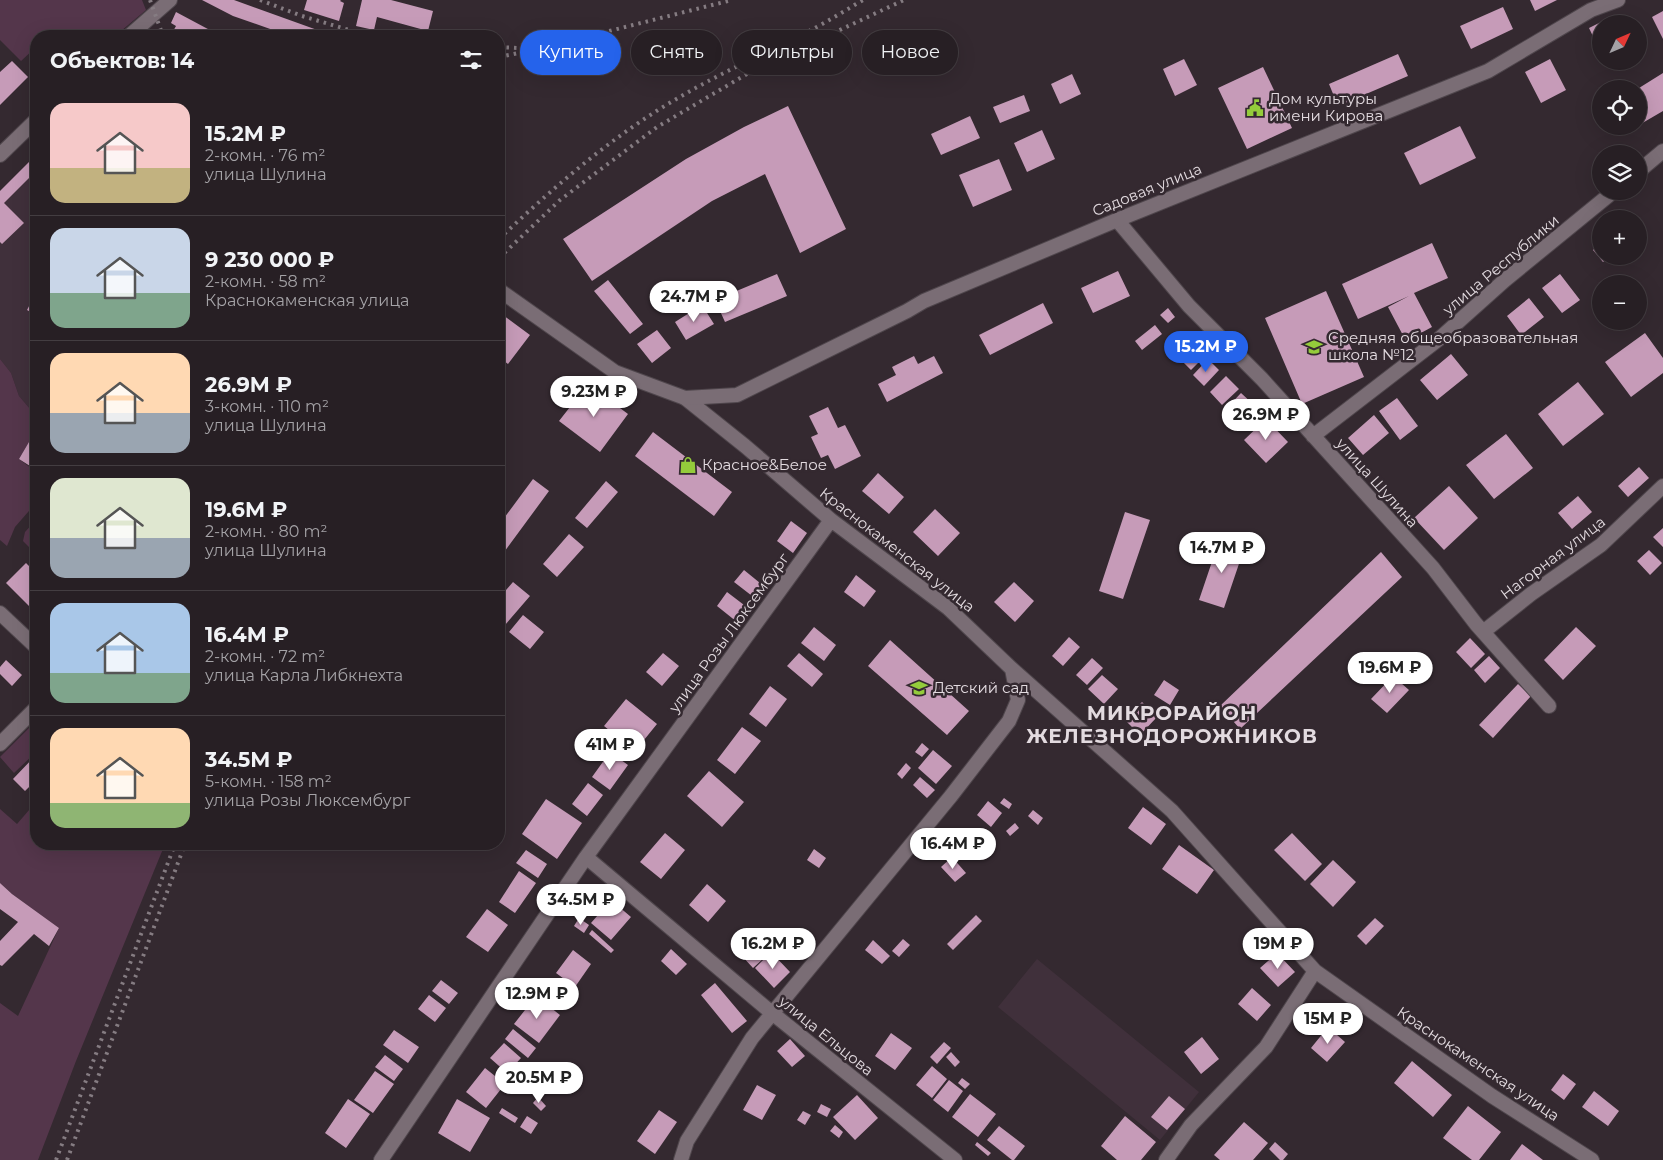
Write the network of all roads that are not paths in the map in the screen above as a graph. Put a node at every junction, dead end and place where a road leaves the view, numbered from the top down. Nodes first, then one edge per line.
1 (170, 0) edge
2 (1618, 0) edge
3 (136, 30) edge
4 (30, 126) edge
5 (1663, 151) edge
6 (0, 155) edge
7 (1647, 164) edge
8 (1603, 200) edge
9 (1117, 220) junction
10 (505, 294) edge
11 (685, 398) junction
12 (1313, 436) junction
13 (1663, 486) edge
14 (831, 520) junction
15 (0, 613) edge
16 (1483, 632) junction
17 (30, 641) edge
18 (1012, 668) junction
19 (1549, 706) dead end
20 (30, 714) edge
21 (0, 744) edge
22 (586, 857) junction
23 (1316, 971) junction
24 (772, 1013) junction
25 (381, 1160) edge
26 (681, 1160) edge
27 (955, 1160) edge
28 (1166, 1160) edge
29 (1592, 1160) edge

1 - 3 street
2 - 9 street, Садовая улица
4 - 6 street
5 - 7 street
8 - 12 street, улица Республики
9 - 11 street, Садовая улица
9 - 12 street, улица Шулина
10 - 11 street, Краснокаменская улица
11 - 14 street, Краснокаменская улица
12 - 16 street, улица Шулина
13 - 16 street, Нагорная улица
14 - 18 street, Краснокаменская улица
14 - 22 street, улица Розы Люксембург
15 - 17 street
16 - 19 street, улица Шулина
18 - 23 street, Краснокаменская улица
18 - 24 street
20 - 21 street
22 - 24 street, улица Ельцова
22 - 25 street, улица Розы Люксембург
23 - 28 street
23 - 29 street, Краснокаменская улица
24 - 26 street
24 - 27 street, улица Ельцова

